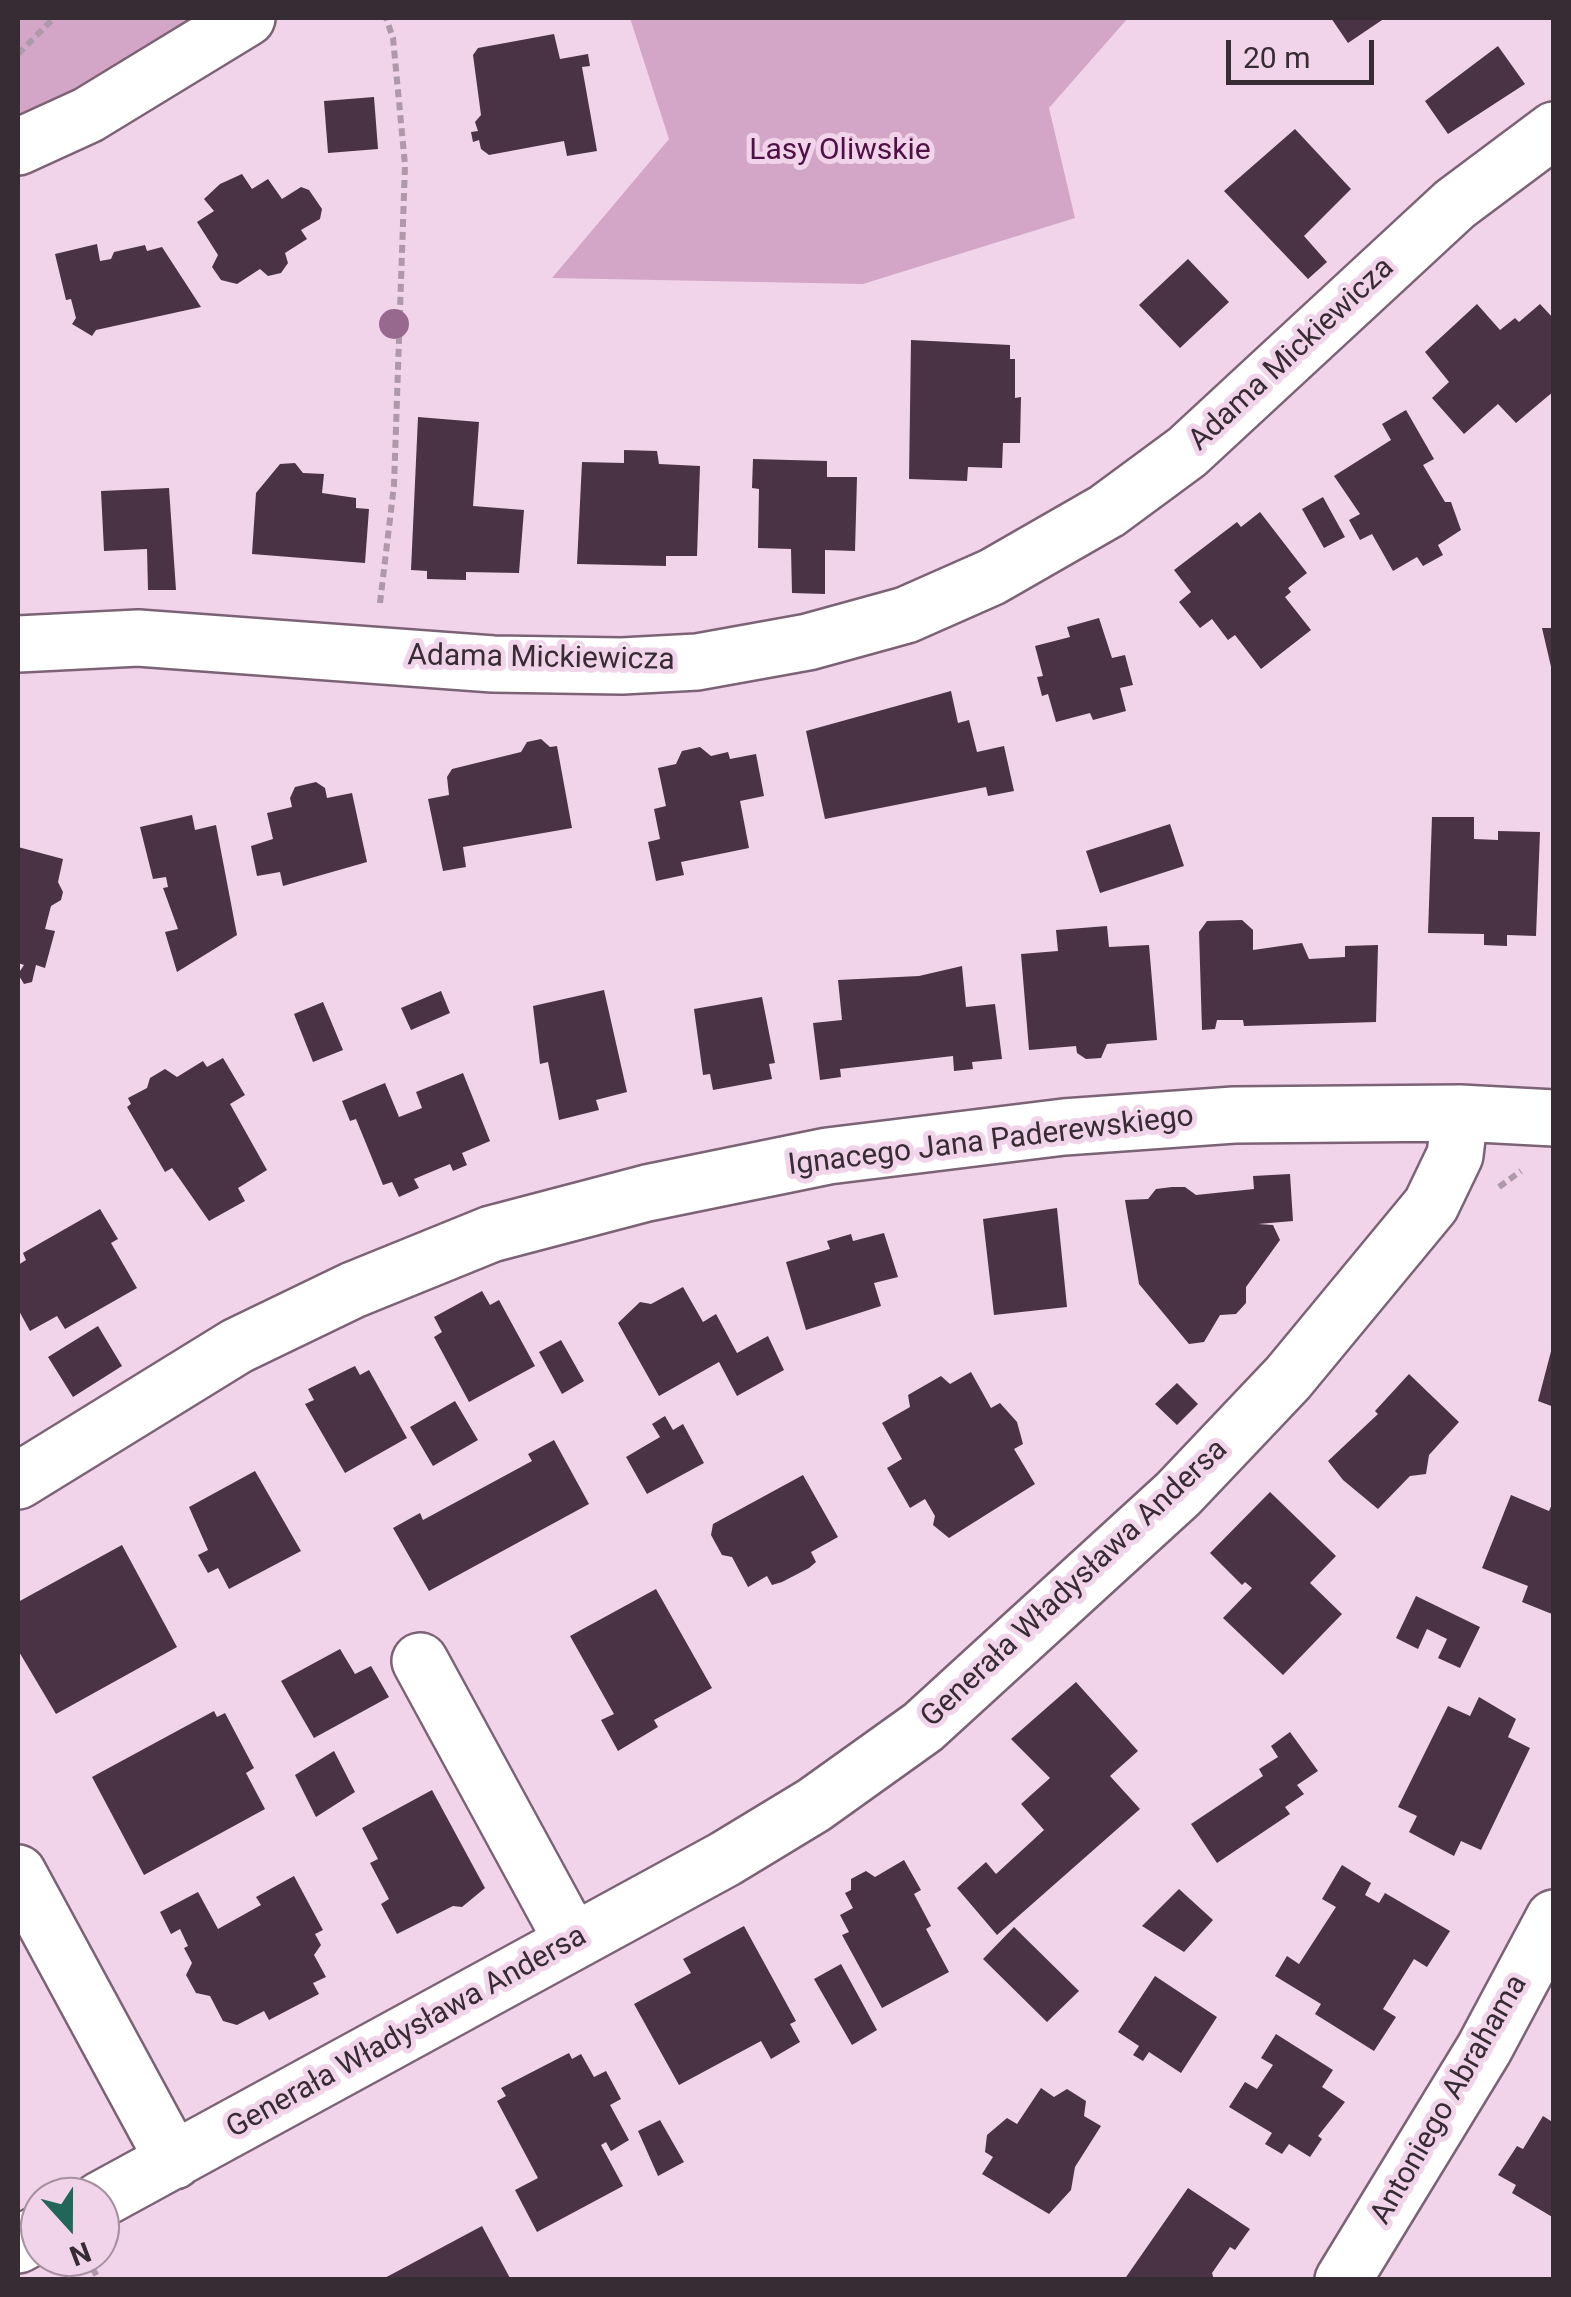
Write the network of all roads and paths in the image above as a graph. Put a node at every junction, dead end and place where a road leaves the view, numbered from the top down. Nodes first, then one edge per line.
1 (54, 18) edge
2 (247, 18) edge
3 (386, 18) edge
4 (18, 54) edge
5 (1554, 130) edge
6 (18, 147) edge
7 (380, 610) dead end
8 (18, 644) edge
9 (1460, 1113) junction
10 (1554, 1118) edge
11 (18, 1481) edge
12 (420, 1661) dead end
13 (18, 1873) edge
14 (1554, 1918) edge
15 (573, 1942) junction
16 (174, 2161) junction
17 (120, 2189) edge
18 (1342, 2280) edge

1 - 4 path
2 - 6 street
3 - 7 path
5 - 8 street, Adama Mickiewicza
9 - 10 street, Ignacego Jana Paderewskiego
9 - 11 street, Ignacego Jana Paderewskiego
9 - 15 street, Generała Władysława Andersa
12 - 15 street
13 - 16 street
14 - 18 street, Antoniego Abrahama
15 - 16 street, Generała Władysława Andersa
16 - 17 street, Generała Władysława Andersa

